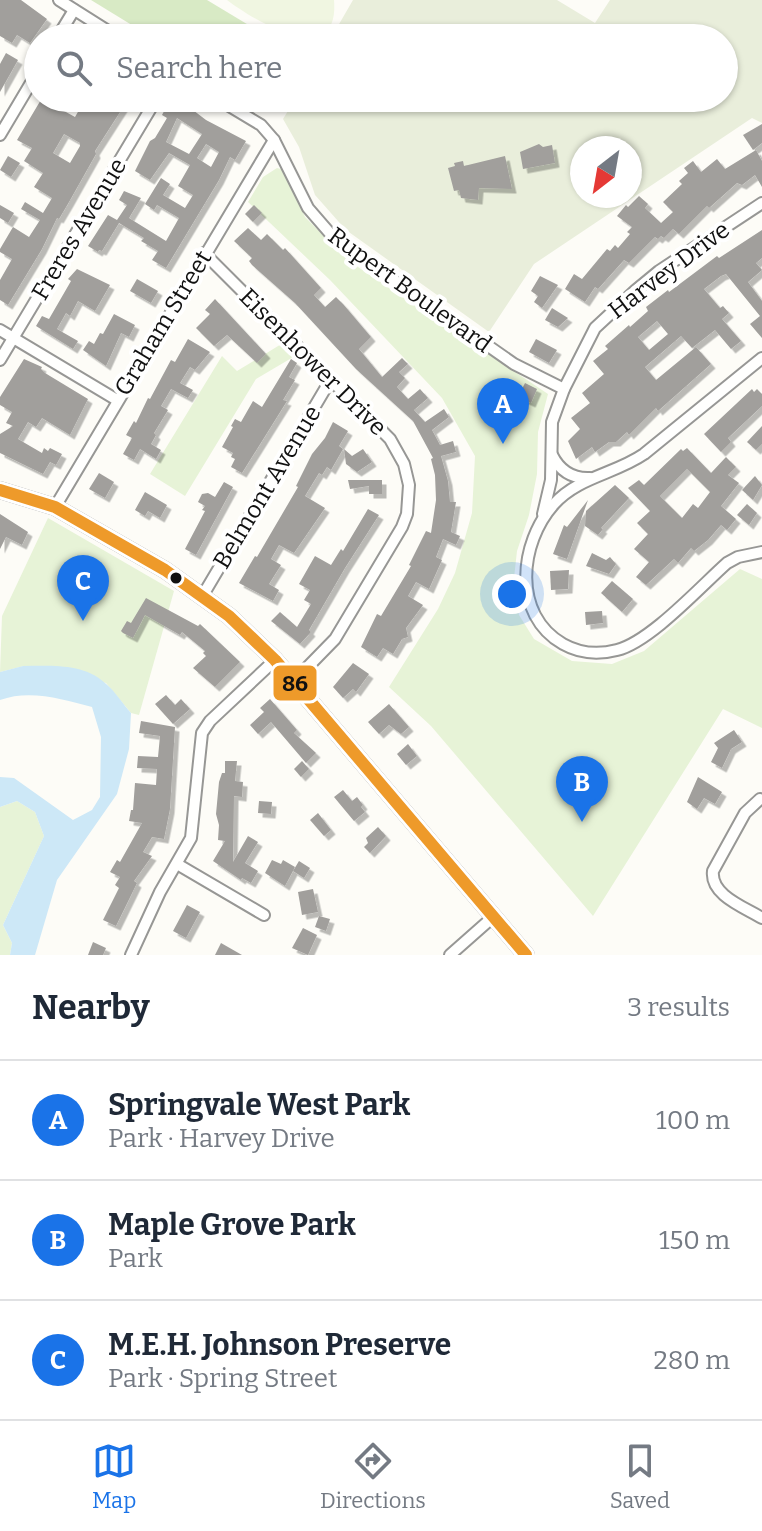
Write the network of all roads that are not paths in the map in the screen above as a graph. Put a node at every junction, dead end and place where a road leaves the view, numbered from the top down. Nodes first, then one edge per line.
1 (59, 0) edge
2 (74, 10) junction
3 (66, 24) edge
4 (96, 24) edge
5 (24, 95) edge
6 (149, 112) edge
7 (239, 112) edge
8 (0, 135) edge
9 (274, 140) junction
10 (762, 203) edge
11 (204, 253) junction
12 (0, 330) edge
13 (13, 338) junction
14 (762, 358) edge
15 (0, 360) edge
16 (331, 379) junction
17 (564, 389) junction
18 (117, 400) junction
19 (550, 448) junction
20 (596, 477) junction
21 (0, 490) edge
22 (55, 507) junction
23 (538, 527) junction
24 (760, 554) edge
25 (203, 595) junction
26 (275, 660) junction
27 (293, 682) junction
28 (760, 799) dead end
29 (177, 864) junction
30 (264, 915) dead end
31 (493, 917) junction
32 (762, 918) edge
33 (131, 955) edge
34 (450, 955) edge
35 (526, 955) edge

1 - 2 street
2 - 3 street
2 - 4 street
5 - 8 street
6 - 13 street, Freres Avenue
7 - 9 street, Rupert Boulevard
9 - 11 street, Graham Street
9 - 17 street, Rupert Boulevard
10 - 17 street, Harvey Drive
11 - 16 street, Eisenhower Drive
11 - 18 street, Graham Street
12 - 13 street
13 - 15 street, Freres Avenue
13 - 18 street
14 - 20 street
16 - 25 street, Belmont Avenue
16 - 27 street, Eisenhower Drive
17 - 19 street, Harvey Drive
18 - 22 street, Graham Street
19 - 20 street
19 - 23 street, Harvey Drive
20 - 23 street
21 - 22 main road
22 - 25 main road
23 - 24 street, Harvey Drive
25 - 26 main road
26 - 27 main road
26 - 29 street
27 - 31 main road
28 - 32 street
29 - 30 street
29 - 33 street
31 - 34 street
31 - 35 main road

